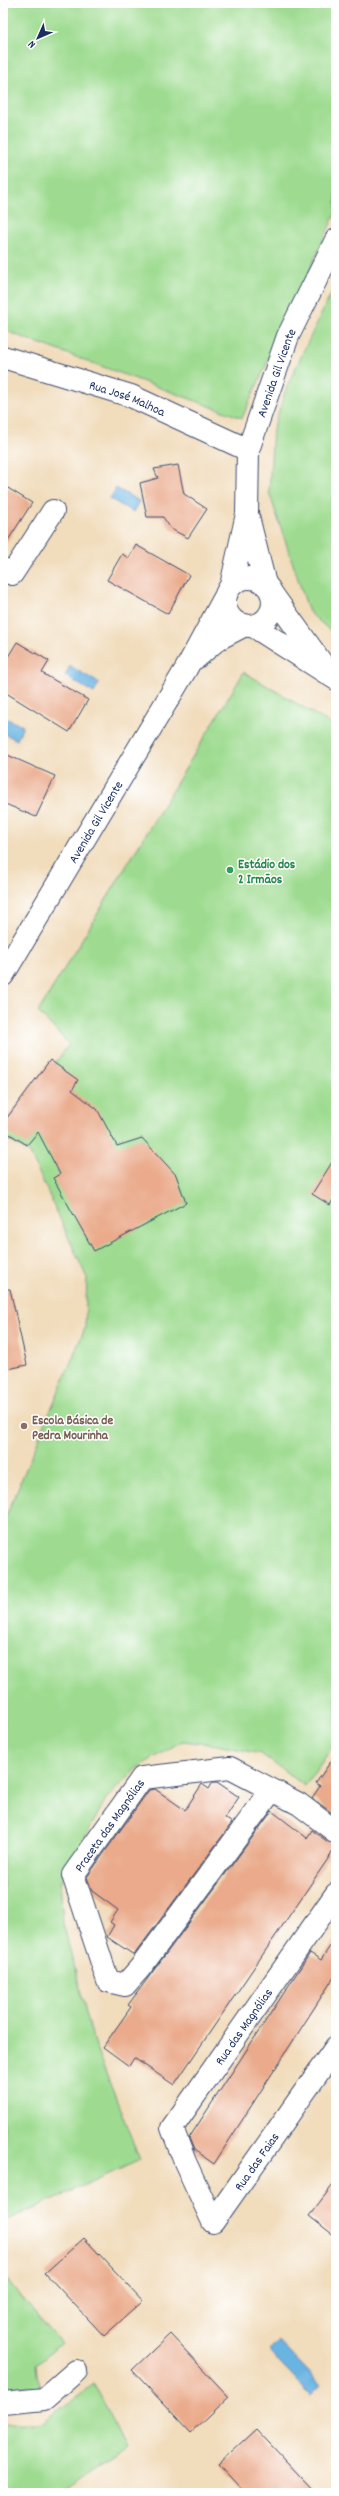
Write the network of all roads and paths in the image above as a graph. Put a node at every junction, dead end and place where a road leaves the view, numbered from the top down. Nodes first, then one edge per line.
1 (336, 240) edge
2 (3, 357) edge
3 (248, 450) junction
4 (53, 511) dead end
5 (247, 514) junction
6 (3, 568) edge
7 (269, 589) junction
8 (229, 590) junction
9 (249, 626) junction
10 (186, 668) junction
11 (333, 677) edge
12 (3, 974) edge
13 (272, 1790) junction
14 (336, 1832) edge
15 (336, 1894) edge
16 (336, 2047) edge
17 (185, 2162) joint
18 (76, 2371) dead end
19 (3, 2403) edge

1 - 3 street, Avenida Gil Vicente
2 - 3 street, Rua José Malhoa
3 - 5 street, Avenida Gil Vicente
4 - 6 street
5 - 7 street
5 - 8 street
7 - 8 street
7 - 9 street
7 - 11 street
8 - 9 street
8 - 10 street
9 - 10 street
9 - 11 street
10 - 12 street, Avenida Gil Vicente
13 - 13 street, Praceta das Magnólias
13 - 14 street
15 - 17 street, Rua das Magnólias
16 - 17 street, Rua das Faias
18 - 19 street

